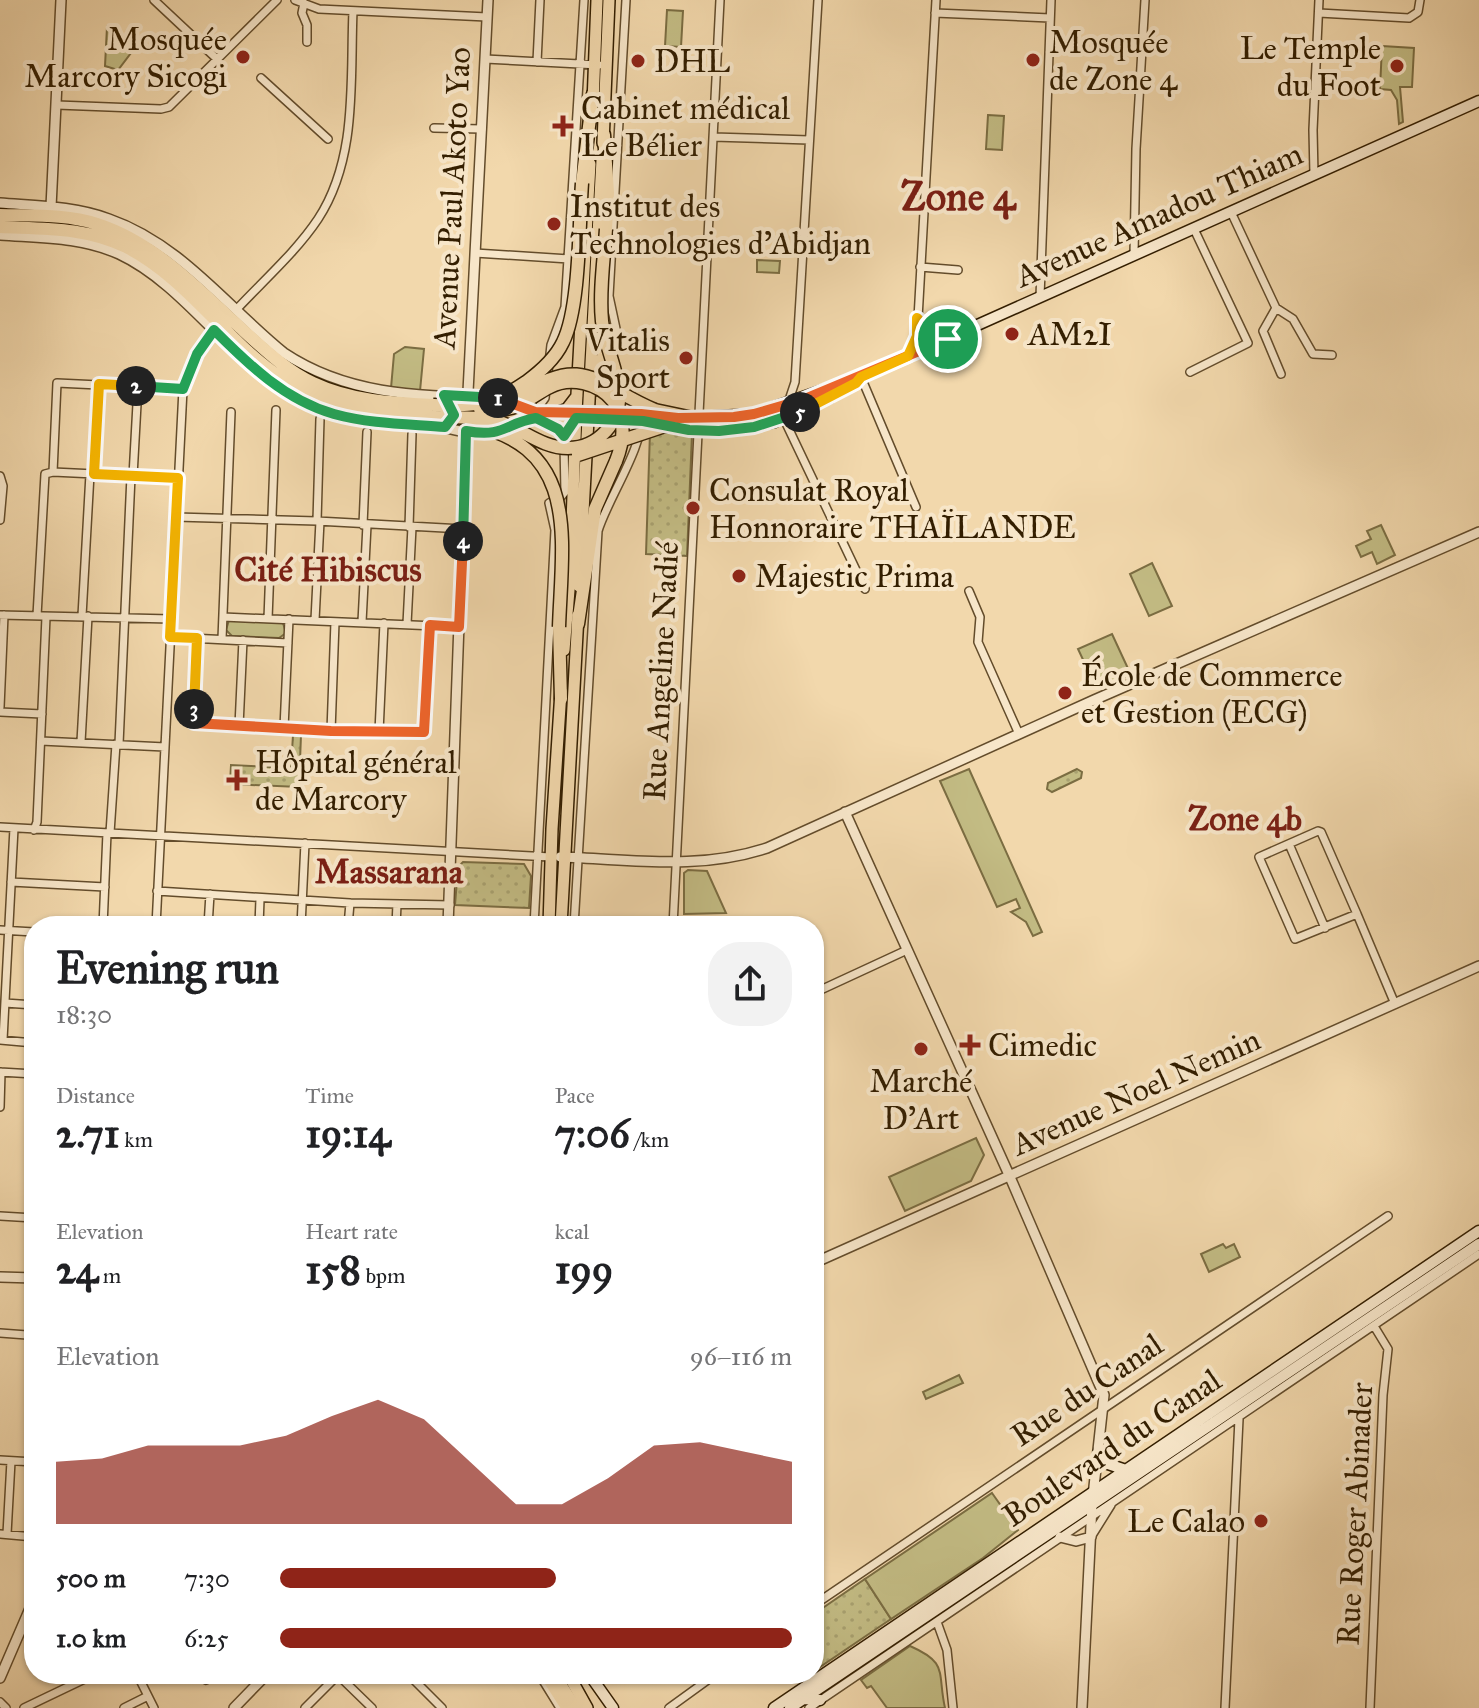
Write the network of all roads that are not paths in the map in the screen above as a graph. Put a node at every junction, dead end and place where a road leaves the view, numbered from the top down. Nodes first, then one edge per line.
1 (61, 0) edge
2 (154, 0) edge
3 (277, 0) edge
4 (488, 0) edge
5 (540, 0) edge
6 (584, 0) edge
7 (597, 0) edge
8 (609, 0) edge
9 (626, 0) edge
10 (720, 0) edge
11 (818, 0) edge
12 (936, 0) edge
13 (1051, 0) edge
14 (1145, 0) edge
15 (1319, 0) edge
16 (1420, 0) edge
17 (300, 2) edge
18 (353, 11) junction
19 (935, 13) junction
20 (1319, 13) junction
21 (487, 17) junction
22 (1050, 18) junction
23 (307, 42) dead end
24 (485, 59) junction
25 (218, 60) junction
26 (537, 62) junction
27 (581, 64) junction
28 (601, 65) junction
29 (261, 78) dead end
30 (593, 94) junction
31 (1479, 101) edge
32 (57, 105) junction
33 (434, 128) dead end
34 (482, 129) junction
35 (604, 135) junction
36 (713, 137) junction
37 (328, 139) dead end
38 (809, 140) junction
39 (1314, 175) junction
40 (0, 203) edge
41 (51, 207) junction
42 (1231, 212) junction
43 (0, 215) edge
44 (0, 227) edge
45 (1194, 229) junction
46 (0, 235) edge
47 (475, 253) junction
48 (1134, 254) junction
49 (569, 259) junction
50 (920, 267) junction
51 (958, 270) dead end
52 (1040, 297) junction
53 (1276, 308) junction
54 (236, 310) junction
55 (917, 318) junction
56 (214, 330) junction
57 (618, 338) joint
58 (948, 339) junction
59 (1332, 355) dead end
60 (908, 356) junction
61 (1190, 372) dead end
62 (1281, 374) dead end
63 (795, 376) junction
64 (861, 377) junction
65 (99, 384) junction
66 (138, 386) junction
67 (183, 389) junction
68 (444, 395) junction
69 (577, 395) junction
70 (825, 395) junction
71 (468, 396) junction
72 (787, 405) junction
73 (486, 409) junction
74 (276, 410) dead end
75 (433, 411) junction
76 (231, 412) dead end
77 (535, 415) junction
78 (556, 415) junction
79 (582, 415) junction
80 (642, 418) junction
81 (777, 418) junction
82 (320, 419) dead end
83 (697, 422) junction
84 (445, 427) junction
85 (466, 431) junction
86 (367, 432) dead end
87 (412, 434) dead end
88 (483, 434) junction
89 (569, 435) junction
90 (53, 472) junction
91 (92, 474) junction
92 (0, 476) edge
93 (132, 476) junction
94 (178, 478) junction
95 (916, 507) dead end
96 (176, 517) junction
97 (227, 517) junction
98 (273, 519) junction
99 (0, 520) edge
100 (318, 521) junction
101 (365, 525) junction
102 (410, 527) junction
103 (463, 529) junction
104 (1479, 532) edge
105 (865, 589) dead end
106 (969, 591) dead end
107 (2, 615) edge
108 (42, 616) junction
109 (85, 616) junction
110 (223, 617) junction
111 (125, 618) junction
112 (171, 619) junction
113 (268, 619) junction
114 (289, 619) junction
115 (315, 620) junction
116 (335, 622) junction
117 (362, 622) junction
118 (384, 623) junction
119 (407, 624) junction
120 (578, 624) junction
121 (430, 625) junction
122 (459, 627) junction
123 (170, 637) junction
124 (197, 638) junction
125 (222, 639) junction
126 (243, 640) junction
127 (288, 643) junction
128 (561, 699) junction
129 (0, 709) edge
130 (42, 714) junction
131 (239, 726) junction
132 (284, 728) junction
133 (331, 731) junction
134 (379, 732) junction
135 (1019, 734) junction
136 (41, 741) junction
137 (81, 742) junction
138 (118, 744) junction
139 (165, 747) junction
140 (845, 812) junction
141 (0, 827) edge
142 (14, 828) junction
143 (34, 830) junction
144 (109, 833) junction
145 (160, 836) junction
146 (305, 843) junction
147 (1289, 844) junction
148 (451, 850) junction
149 (537, 856) junction
150 (557, 857) junction
151 (576, 857) junction
152 (678, 861) junction
153 (11, 882) junction
154 (105, 887) junction
155 (157, 891) junction
156 (210, 894) junction
157 (260, 899) junction
158 (302, 901) junction
159 (350, 903) junction
160 (397, 904) junction
161 (450, 905) junction
162 (1357, 914) junction
163 (104, 916) edge
164 (156, 916) edge
165 (209, 916) edge
166 (259, 916) edge
167 (301, 916) edge
168 (349, 916) edge
169 (396, 916) edge
170 (449, 916) edge
171 (534, 916) edge
172 (550, 916) edge
173 (560, 916) edge
174 (574, 916) edge
175 (674, 916) edge
176 (1325, 928) junction
177 (4, 930) edge
178 (24, 931) edge
179 (907, 950) junction
180 (1479, 966) edge
181 (824, 988) edge
182 (5, 1003) junction
183 (24, 1004) edge
184 (1395, 1004) junction
185 (2, 1040) edge
186 (24, 1042) edge
187 (0, 1072) edge
188 (24, 1073) edge
189 (0, 1107) edge
190 (1010, 1177) junction
191 (0, 1216) edge
192 (1388, 1216) dead end
193 (24, 1217) edge
194 (1479, 1231) edge
195 (1479, 1244) edge
196 (1479, 1254) edge
197 (824, 1259) edge
198 (0, 1277) edge
199 (24, 1278) edge
200 (1374, 1326) junction
201 (0, 1333) edge
202 (24, 1335) edge
203 (1103, 1408) junction
204 (1239, 1419) junction
205 (1099, 1451) junction
206 (0, 1460) edge
207 (11, 1461) junction
208 (24, 1462) edge
209 (1126, 1470) junction
210 (1094, 1491) junction
211 (1114, 1501) junction
212 (1092, 1510) junction
213 (3, 1534) edge
214 (24, 1536) edge
215 (1060, 1537) junction
216 (1091, 1537) junction
217 (1076, 1541) junction
218 (1089, 1565) junction
219 (824, 1598) edge
220 (24, 1622) edge
221 (937, 1622) junction
222 (824, 1674) edge
223 (0, 1678) edge
224 (74, 1684) edge
225 (142, 1684) edge
226 (257, 1684) edge
227 (328, 1684) edge
228 (348, 1684) edge
229 (418, 1684) edge
230 (545, 1684) edge
231 (551, 1684) edge
232 (560, 1684) edge
233 (574, 1684) edge
234 (596, 1684) edge
235 (702, 1684) edge
236 (809, 1684) edge
237 (148, 1696) junction
238 (820, 1700) joint
239 (0, 1702) edge
240 (806, 1704) edge
241 (6, 1708) edge
242 (24, 1708) edge
243 (124, 1708) edge
244 (154, 1708) edge
245 (234, 1708) edge
246 (305, 1708) edge
247 (372, 1708) edge
248 (442, 1708) edge
249 (560, 1708) edge
250 (567, 1708) edge
251 (576, 1708) edge
252 (589, 1708) edge
253 (613, 1708) edge
254 (669, 1708) edge
255 (774, 1708) edge
256 (790, 1708) edge
257 (953, 1708) edge
258 (1082, 1708) edge
259 (1225, 1708) edge
260 (1370, 1708) edge

1 - 32 street
2 - 25 street
3 - 25 street
4 - 21 street, Avenue Paul Akoto Yao
5 - 26 street
6 - 27 street
7 - 28 main road
8 - 28 main road
9 - 57 street
10 - 36 street, Rue Angeline Nadié
11 - 38 street
12 - 19 street
13 - 22 street
14 - 48 street
15 - 20 street
16 - 20 street
17 - 18 street
17 - 23 street
18 - 21 street
18 - 54 street
19 - 22 street
19 - 50 street
20 - 39 street
21 - 24 street, Avenue Paul Akoto Yao
22 - 52 street
24 - 26 street
24 - 34 street, Avenue Paul Akoto Yao
25 - 32 street
26 - 27 street
27 - 28 street
27 - 49 street
28 - 30 main road
28 - 35 main road
29 - 37 street
30 - 69 main road
30 - 75 highway, bridge
31 - 39 main road, Avenue Amadou Thiam
32 - 41 street
33 - 34 street
34 - 47 street, Avenue Paul Akoto Yao
35 - 73 highway, bridge
35 - 79 main road
36 - 38 street
36 - 83 street, Rue Angeline Nadié
38 - 63 street
39 - 42 main road, Avenue Amadou Thiam
40 - 41 street
41 - 54 street
42 - 45 main road, Avenue Amadou Thiam
42 - 53 street
43 - 75 highway
44 - 75 highway
45 - 48 main road, Avenue Amadou Thiam
45 - 61 street
46 - 56 street
47 - 49 street
47 - 71 street, Avenue Paul Akoto Yao
48 - 52 main road, Avenue Amadou Thiam
49 - 77 street
50 - 51 street
50 - 55 street
52 - 58 main road, Avenue Amadou Thiam
53 - 59 street
53 - 62 street
54 - 68 street
55 - 58 street
55 - 60 street
56 - 67 street
56 - 84 street
57 - 79 main road
58 - 60 main road, Avenue Amadou Thiam
60 - 64 main road, Avenue Amadou Thiam
63 - 70 street
63 - 72 street
64 - 70 main road, Avenue Amadou Thiam
64 - 95 street
65 - 66 street
65 - 90 street
65 - 91 street
66 - 67 street
66 - 93 street
67 - 94 street
68 - 71 street
68 - 84 street
69 - 78 main road
69 - 79 main road
70 - 72 main road, Avenue Amadou Thiam
70 - 81 highway
71 - 73 street
71 - 85 street, Avenue Paul Akoto Yao
72 - 83 main road, Avenue Amadou Thiam
73 - 75 highway, bridge
73 - 77 street
73 - 81 highway, bridge
73 - 83 highway, bridge
73 - 88 street
73 - 120 highway, bridge
74 - 98 street
75 - 128 highway, bridge
76 - 97 street
77 - 78 street
77 - 88 street
77 - 89 street
78 - 79 street
78 - 89 main road
79 - 80 main road, Avenue Amadou Thiam
79 - 89 main road
79 - 120 main road
80 - 83 main road, Avenue Amadou Thiam
80 - 151 street
81 - 83 main road, Avenue Amadou Thiam
81 - 105 street
82 - 100 street
83 - 152 street, Rue Angeline Nadié
84 - 85 street
85 - 88 street
85 - 103 street, Avenue Paul Akoto Yao
86 - 101 street
87 - 102 street
89 - 128 main road
89 - 149 street
90 - 91 street
90 - 108 street
91 - 93 street
91 - 109 street
92 - 99 street
93 - 94 street
93 - 111 street
94 - 96 street
96 - 97 street
96 - 112 street
97 - 98 street
97 - 110 street
98 - 100 street
98 - 113 street
100 - 101 street
100 - 115 street
101 - 102 street
101 - 117 street
102 - 103 street
102 - 119 street
103 - 122 street, Avenue Paul Akoto Yao
104 - 135 street
106 - 135 street
107 - 108 street
107 - 129 street
108 - 109 street
108 - 130 street
109 - 111 street
109 - 137 street
110 - 113 street
110 - 125 street
111 - 112 street
111 - 138 street
112 - 123 street
113 - 114 street
114 - 115 street
114 - 127 street
115 - 116 street
116 - 117 street
116 - 133 street
117 - 118 street
118 - 119 street
118 - 134 street
119 - 121 street
120 - 150 main road
121 - 122 street
121 - 134 street
122 - 148 street, Avenue Paul Akoto Yao
123 - 124 street
123 - 139 street
124 - 125 street
124 - 131 street
125 - 126 street
126 - 127 street
126 - 131 street
127 - 132 street
128 - 150 main road
129 - 130 street
130 - 136 street
131 - 132 street
132 - 133 street
133 - 134 street
135 - 140 street
136 - 137 street
136 - 143 street
137 - 138 street
138 - 139 street
138 - 144 street
139 - 145 street
140 - 152 street
140 - 179 street
141 - 142 street
142 - 143 street
142 - 153 street
143 - 144 street
144 - 145 street
144 - 154 street
145 - 146 street
145 - 155 street
146 - 148 street
146 - 158 street
147 - 162 street
147 - 176 street
147 - 176 street
148 - 149 street
148 - 161 street, Avenue Paul Akoto Yao
149 - 150 street
149 - 171 street
150 - 151 street
150 - 172 main road
150 - 173 main road
151 - 152 street
151 - 174 street
152 - 175 street, Rue Angeline Nadié
153 - 154 street
153 - 177 street
154 - 163 street
155 - 156 street
155 - 164 street
156 - 157 street
156 - 165 street
157 - 158 street
157 - 166 street
158 - 159 street
158 - 167 street
159 - 160 street
159 - 168 street
160 - 161 street
160 - 169 street
161 - 170 street, Avenue Paul Akoto Yao
162 - 176 street
162 - 184 street
177 - 178 street
177 - 182 street
179 - 181 street
179 - 190 street
180 - 184 street, Avenue Noel Nemin
182 - 183 street
182 - 185 street
184 - 190 street, Avenue Noel Nemin
185 - 186 street
187 - 188 street
187 - 189 street
190 - 197 street, Avenue Noel Nemin
190 - 203 street
191 - 193 street
192 - 203 street, Rue du Canal
194 - 209 main road, Boulevard du Canal
195 - 212 main road, Boulevard du Canal
196 - 200 street, Boulevard du Canal
198 - 199 street
200 - 204 street, Boulevard du Canal
200 - 260 street, Rue Roger Abinader
201 - 202 street
203 - 205 street
203 - 219 street, Rue du Canal
204 - 211 street, Boulevard du Canal
204 - 259 street
205 - 209 main road
205 - 210 street
206 - 207 street
207 - 208 street
207 - 213 street
209 - 210 main road, Boulevard du Canal
210 - 212 street
210 - 222 main road, Boulevard du Canal
211 - 212 street, Boulevard du Canal
211 - 216 street
212 - 215 street, Boulevard du Canal
212 - 216 street
212 - 240 main road, Boulevard du Canal
213 - 214 street
215 - 217 street
215 - 221 street, Boulevard du Canal
216 - 217 street
216 - 218 street
217 - 218 street
218 - 258 street
220 - 223 street
221 - 238 street, Boulevard du Canal
221 - 257 street
224 - 242 street
225 - 237 street
226 - 245 street
227 - 246 street
228 - 247 street
229 - 248 street
230 - 249 street
231 - 250 main road
232 - 251 main road
233 - 252 main road
234 - 253 main road
235 - 254 street
236 - 255 main road, Boulevard du Canal
237 - 243 street
237 - 244 street
238 - 240 main road
239 - 241 street
240 - 256 main road, Boulevard du Canal

